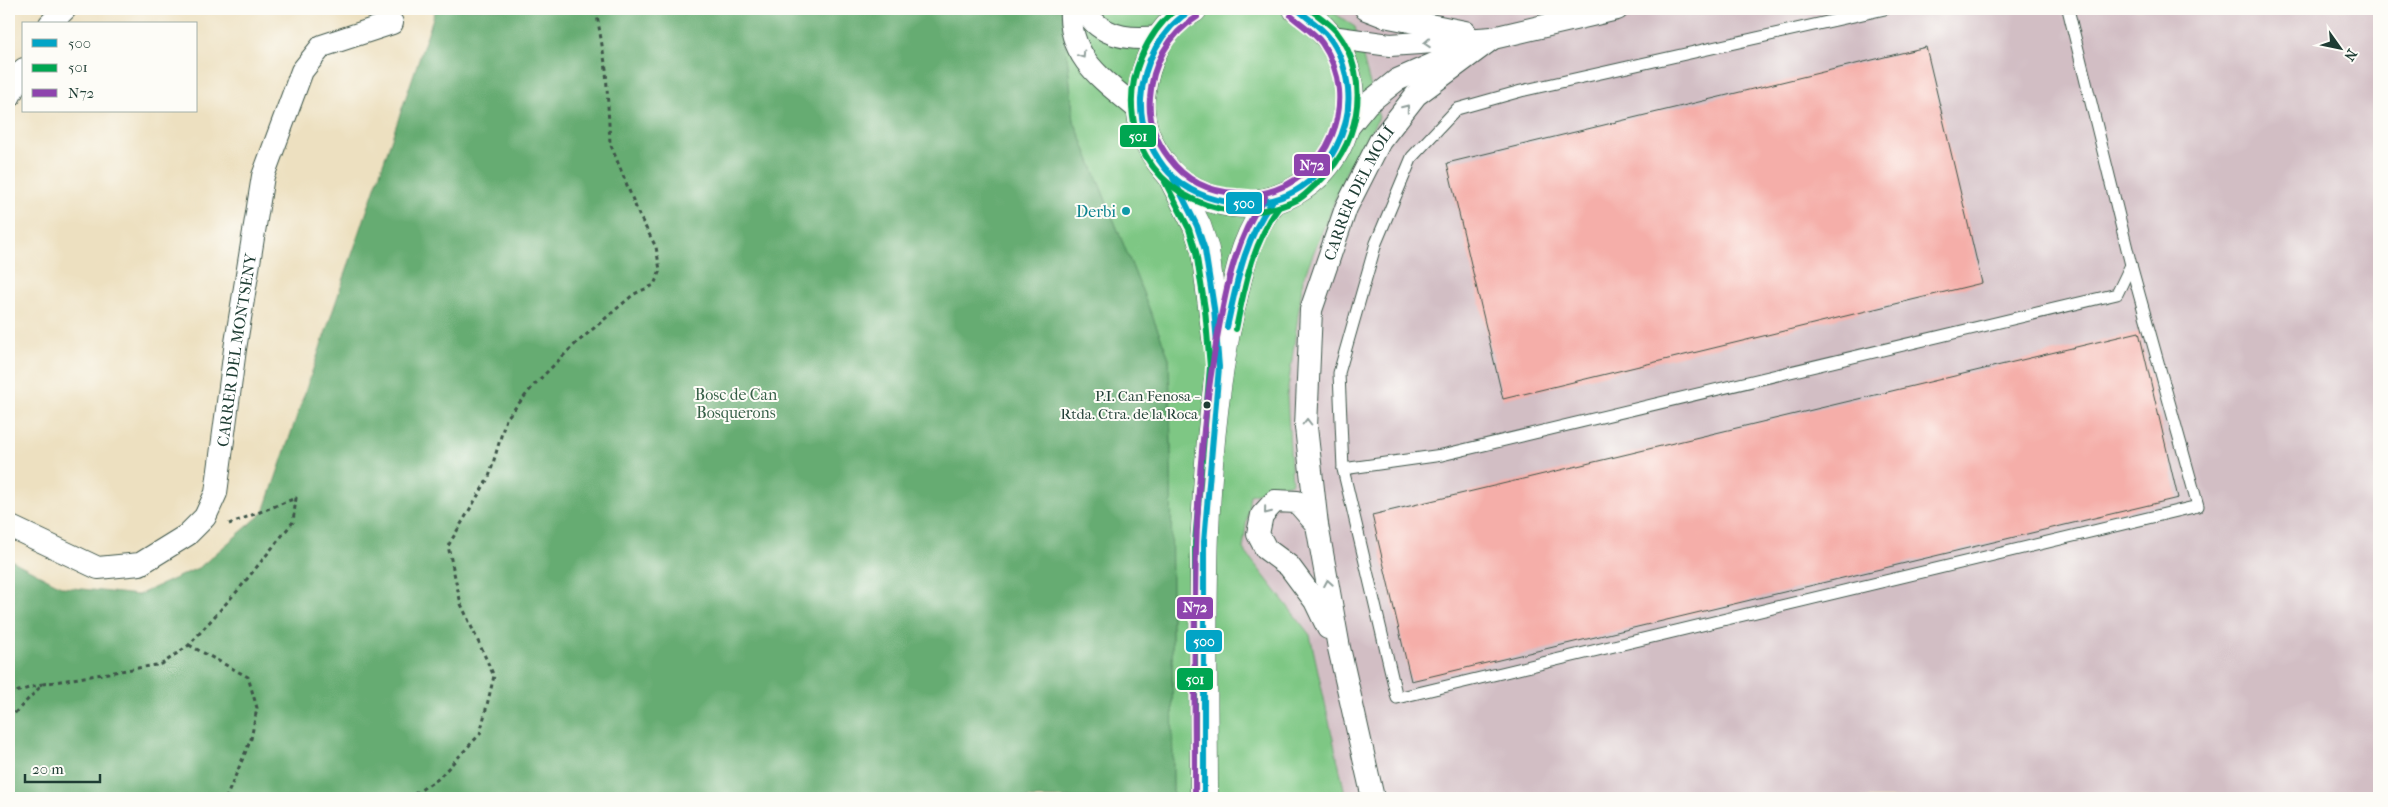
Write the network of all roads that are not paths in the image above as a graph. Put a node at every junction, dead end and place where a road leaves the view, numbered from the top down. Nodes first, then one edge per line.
1 (64, 9) edge
2 (1070, 9) edge
3 (1084, 9) edge
4 (1297, 9) edge
5 (1366, 9) edge
6 (1617, 9) edge
7 (1885, 9) edge
8 (2068, 9) edge
9 (1188, 10) edge
10 (52, 22) edge
11 (392, 23) dead end
12 (1162, 36) junction
13 (1331, 37) junction
14 (1493, 38) junction
15 (22, 73) edge
16 (9, 97) edge
17 (1139, 110) junction
18 (1345, 131) junction
19 (1173, 178) junction
20 (1272, 202) junction
21 (2131, 265) junction
22 (1219, 367) junction
23 (1343, 469) junction
24 (1317, 525) junction
25 (9, 526) edge
26 (1339, 648) junction
27 (1204, 798) edge
28 (1373, 798) edge

1 - 10 street
2 -> 17 street
3 - 12 street
4 - 13 street
5 - 14 street
6 - 14 street
7 - 23 lane
8 - 21 lane
9 - 12 street
11 - 25 street, CARRER DEL MONTSENY
12 - 17 street
14 -> 13 street
13 - 18 street
14 - 18 street
24 -> 14 street, CARRER DEL MOLÍ
15 - 16 street
17 - 19 street
18 - 20 street
19 - 20 street
19 - 22 street
20 - 22 street
21 - 23 lane
21 - 23 lane
22 - 27 street
26 -> 24 street, CARRER DEL MOLÍ
24 -> 26 street, CARRER DEL MOLÍ
26 - 28 street, CARRER DEL MOLÍ

